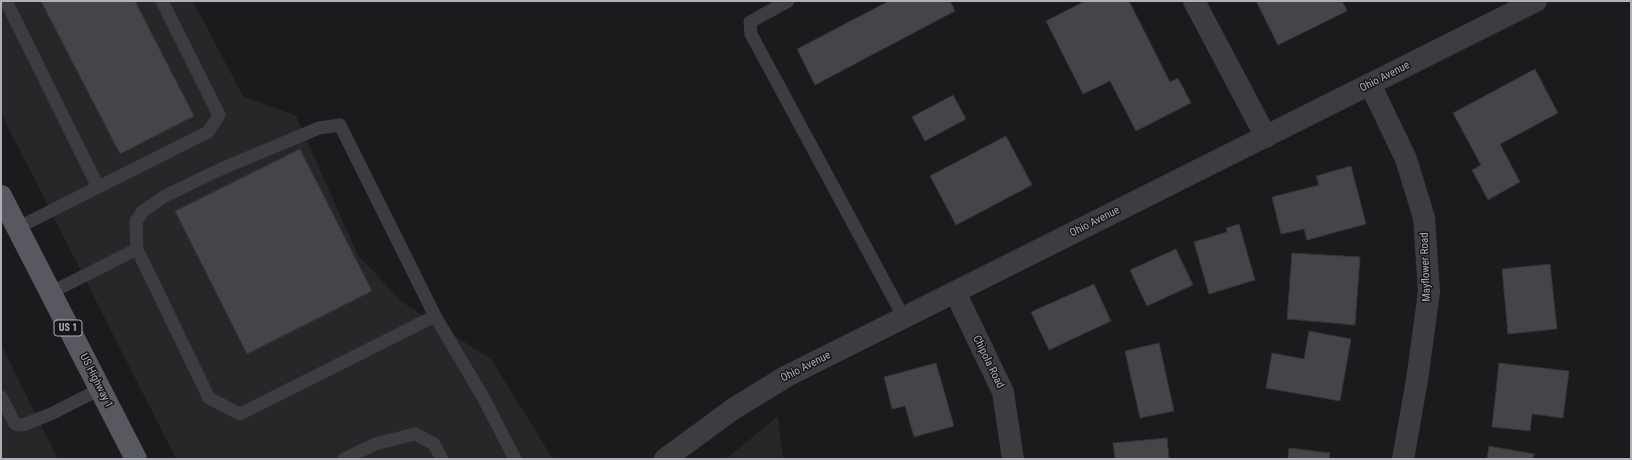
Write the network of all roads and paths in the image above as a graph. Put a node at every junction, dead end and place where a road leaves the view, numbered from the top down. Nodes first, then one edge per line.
1 (6, 1) edge
2 (162, 1) edge
3 (788, 1) edge
4 (1194, 1) edge
5 (1536, 1) edge
6 (1370, 84) junction
7 (1266, 137) junction
8 (98, 187) junction
9 (1, 196) edge
10 (17, 228) junction
11 (137, 249) junction
12 (955, 292) junction
13 (50, 293) junction
14 (435, 316) junction
15 (904, 318) junction
16 (100, 389) junction
17 (1, 397) edge
18 (676, 456) edge
19 (136, 459) edge
20 (344, 459) edge
21 (442, 459) edge
22 (515, 459) edge
23 (1013, 459) edge
24 (1403, 459) edge

1 - 8 lane
2 - 8 lane
3 - 15 lane
4 - 7 street
5 - 6 street, Ohio Avenue
6 - 7 street, Ohio Avenue
6 - 24 street, Mayflower Road
7 - 12 street, Ohio Avenue
8 - 10 lane
9 - 10 main road, US Highway 1 / US 1
10 - 13 main road, US Highway 1 / US 1
11 - 13 lane
11 - 14 lane
11 - 14 lane
12 - 15 street, Ohio Avenue
12 - 23 street, Chipola Road
13 - 16 main road, US Highway 1 / US 1
14 - 22 lane
15 - 18 street, Ohio Avenue
16 - 17 lane
16 - 19 main road, US Highway 1 / US 1
20 - 21 lane

